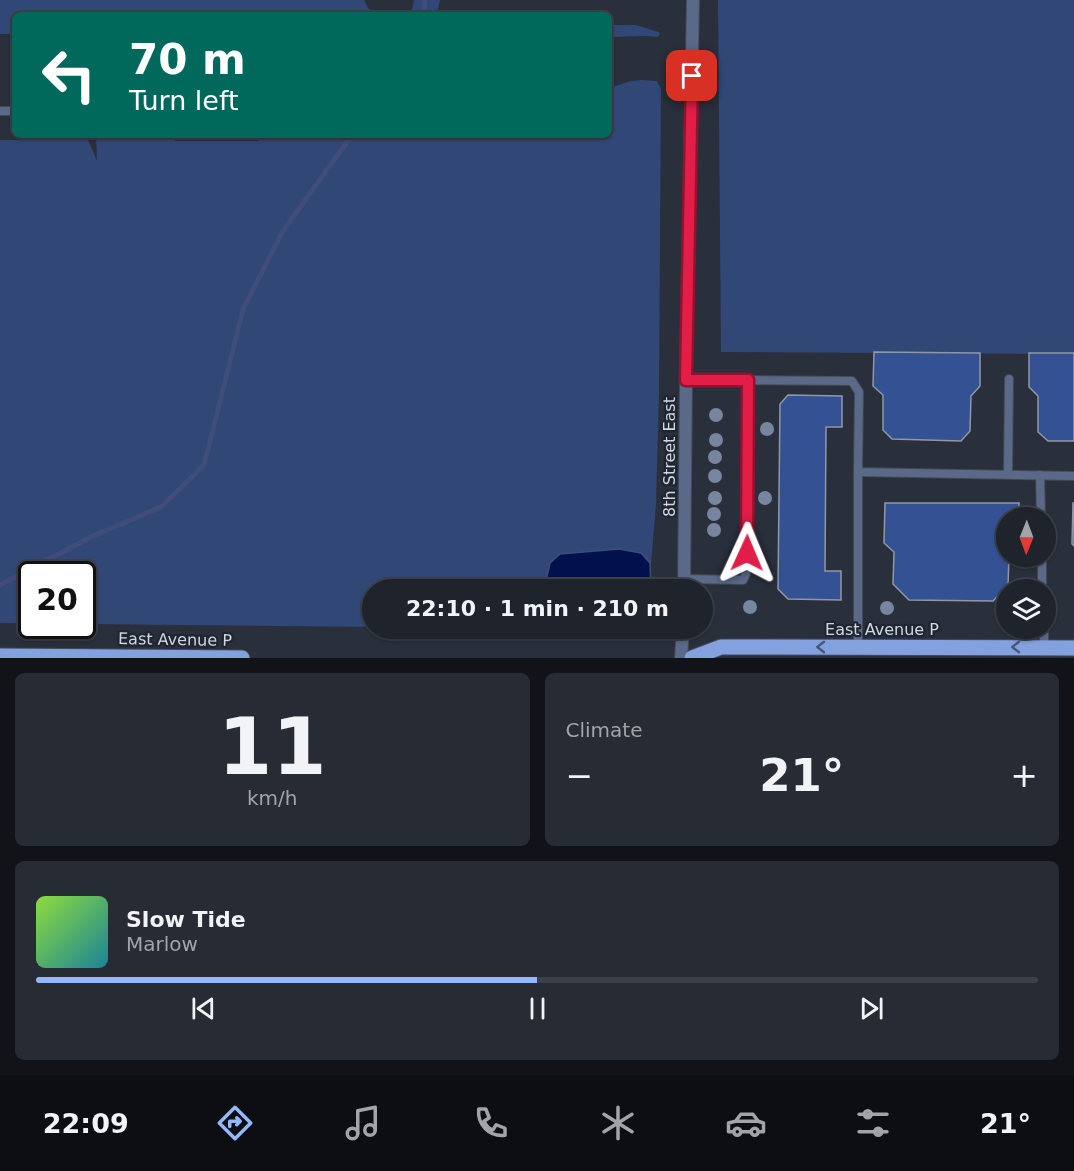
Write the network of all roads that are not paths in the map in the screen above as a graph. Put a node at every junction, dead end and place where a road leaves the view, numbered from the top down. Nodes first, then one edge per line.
1 (693, 0) edge
2 (1009, 379) dead end
3 (686, 380) junction
4 (748, 380) junction
5 (858, 472) junction
6 (1008, 474) junction
7 (1040, 475) junction
8 (1074, 476) edge
9 (1041, 507) edge
10 (684, 579) edge
11 (713, 582) edge
12 (682, 639) edge
13 (1044, 639) edge
14 (858, 647) junction
15 (1044, 647) junction
16 (1074, 648) edge
17 (0, 656) edge
18 (242, 658) edge
19 (681, 658) edge
20 (692, 658) edge

1 - 3 street, 8th Street East
2 - 6 lane
3 - 4 lane
3 - 10 street, 8th Street East
4 - 5 lane
4 - 11 lane
5 - 6 lane
5 - 14 lane
6 - 7 lane
7 - 8 lane
7 - 9 lane
12 - 19 street
13 - 15 lane
15 -> 14 main road, East Avenue P
14 -> 20 main road, East Avenue P
15 - 16 main road, East Avenue P
17 - 18 main road, East Avenue P

